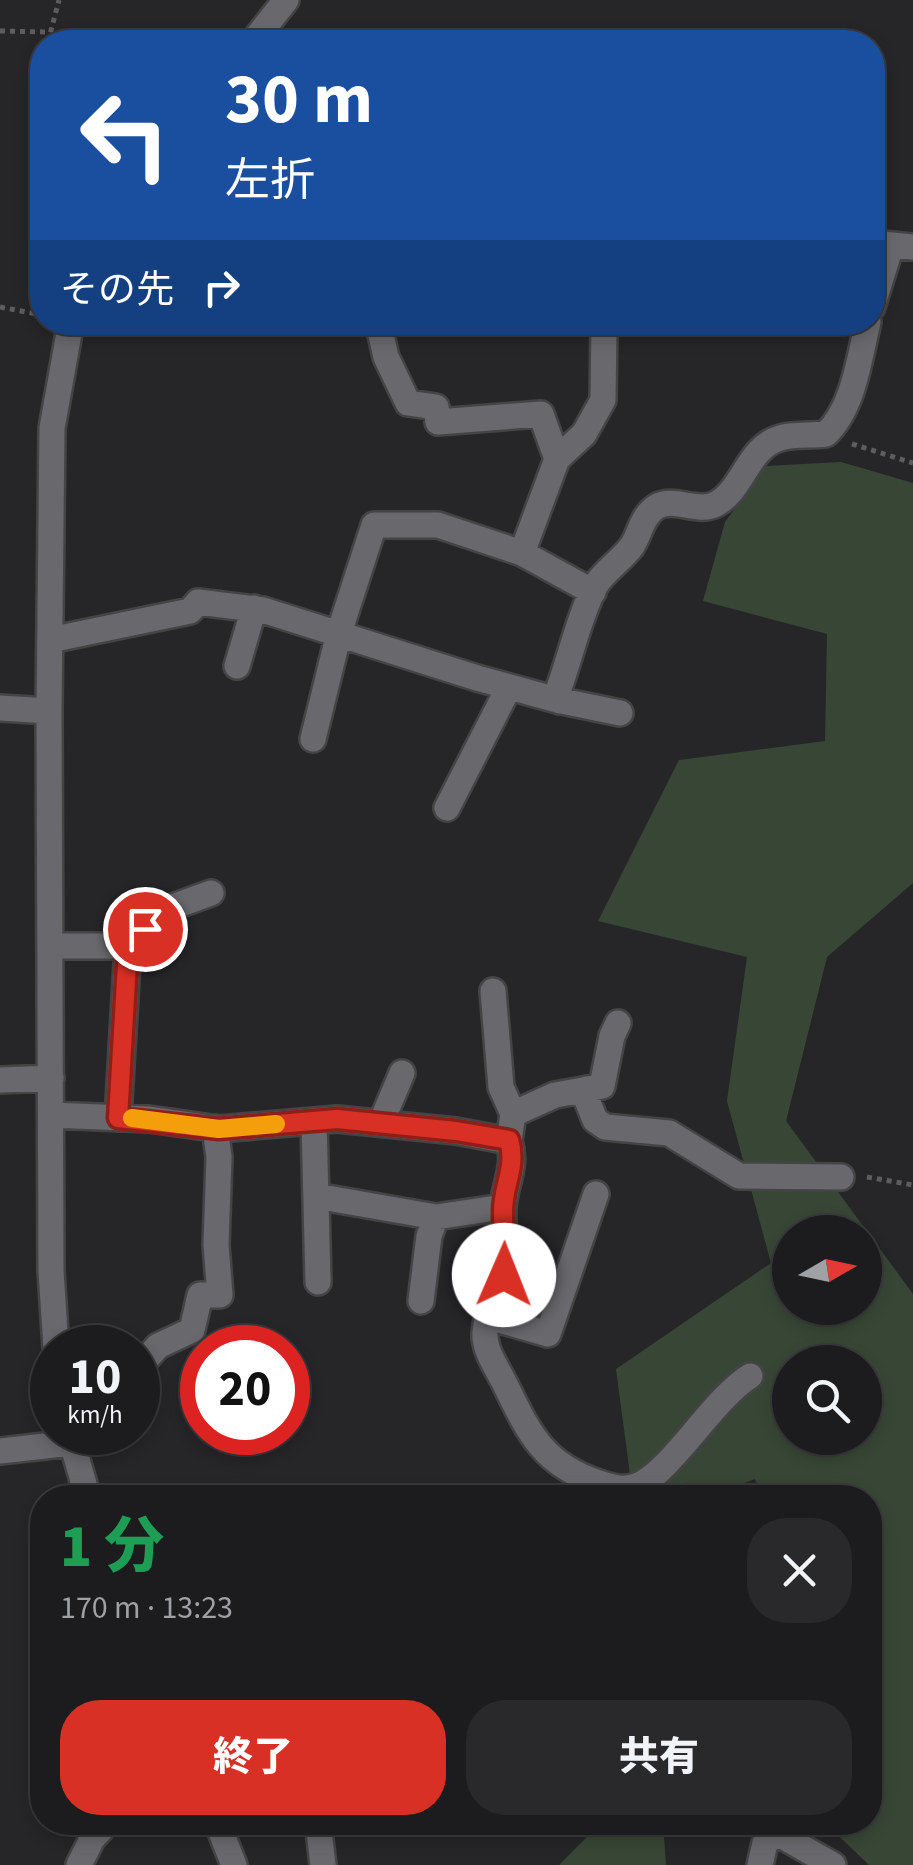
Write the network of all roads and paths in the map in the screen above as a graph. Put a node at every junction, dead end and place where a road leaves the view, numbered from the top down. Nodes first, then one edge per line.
1 (58, 0) edge
2 (286, 0) edge
3 (49, 30) edge
4 (262, 30) edge
5 (0, 31) edge
6 (30, 32) edge
7 (0, 307) edge
8 (30, 313) edge
9 (69, 335) edge
10 (381, 335) edge
11 (604, 335) edge
12 (865, 335) edge
13 (826, 434) junction
14 (557, 460) junction
15 (913, 463) edge
16 (522, 553) junction
17 (593, 592) junction
18 (254, 608) junction
19 (339, 633) junction
20 (50, 640) junction
21 (238, 666) dead end
22 (510, 687) junction
23 (560, 701) junction
24 (0, 708) edge
25 (49, 711) junction
26 (620, 713) dead end
27 (313, 739) dead end
28 (447, 808) dead end
29 (211, 892) dead end
30 (50, 946) junction
31 (128, 946) junction
32 (493, 991) dead end
33 (618, 1023) dead end
34 (402, 1072) dead end
35 (51, 1078) junction
36 (0, 1080) edge
37 (583, 1090) junction
38 (513, 1114) junction
39 (51, 1115) junction
40 (118, 1118) junction
41 (314, 1121) junction
42 (382, 1123) junction
43 (215, 1128) junction
44 (509, 1140) junction
45 (841, 1177) joint
46 (913, 1185) edge
47 (596, 1194) dead end
48 (316, 1196) junction
49 (503, 1207) junction
50 (436, 1217) junction
51 (318, 1282) dead end
52 (421, 1301) dead end
53 (489, 1317) junction
54 (55, 1325) edge
55 (160, 1345) edge
56 (750, 1376) dead end
57 (30, 1445) edge
58 (0, 1451) edge
59 (75, 1455) edge
60 (649, 1478) junction
61 (84, 1485) edge
62 (604, 1485) edge
63 (638, 1485) edge
64 (679, 1485) edge
65 (95, 1835) edge
66 (222, 1835) edge
67 (320, 1835) edge
68 (775, 1835) edge
69 (780, 1835) edge
70 (79, 1865) edge
71 (234, 1865) edge
72 (323, 1865) edge
73 (760, 1865) edge
74 (833, 1865) edge

1 - 3 path
2 - 4 street
5 - 6 path
7 - 8 path
9 - 20 street
10 - 14 street
11 - 14 street
12 - 13 street
13 - 15 path
13 - 17 street
14 - 16 street
16 - 17 street
16 - 19 street
17 - 23 street
18 - 19 street
18 - 20 street
18 - 21 street
19 - 22 street
19 - 27 street
20 - 25 street
22 - 23 street
22 - 28 street
23 - 26 street
24 - 25 street
25 - 30 street
29 - 31 street
30 - 31 street
30 - 35 street
31 - 40 street
32 - 38 street
33 - 37 street
34 - 42 street
35 - 36 street
35 - 39 street
37 - 38 street
37 - 45 street
38 - 44 street
39 - 40 street
39 - 54 street
40 - 43 street
41 - 42 street
41 - 43 street
41 - 48 street
42 - 44 street
43 - 55 street
44 - 49 street
45 - 46 path
47 - 53 street
48 - 50 street
48 - 51 street
49 - 50 street
49 - 53 street
50 - 52 street
53 - 62 street
56 - 60 street
57 - 58 street
59 - 61 street
60 - 63 street
60 - 64 path
65 - 70 street
66 - 71 street
67 - 72 street
68 - 73 street
69 - 74 street

